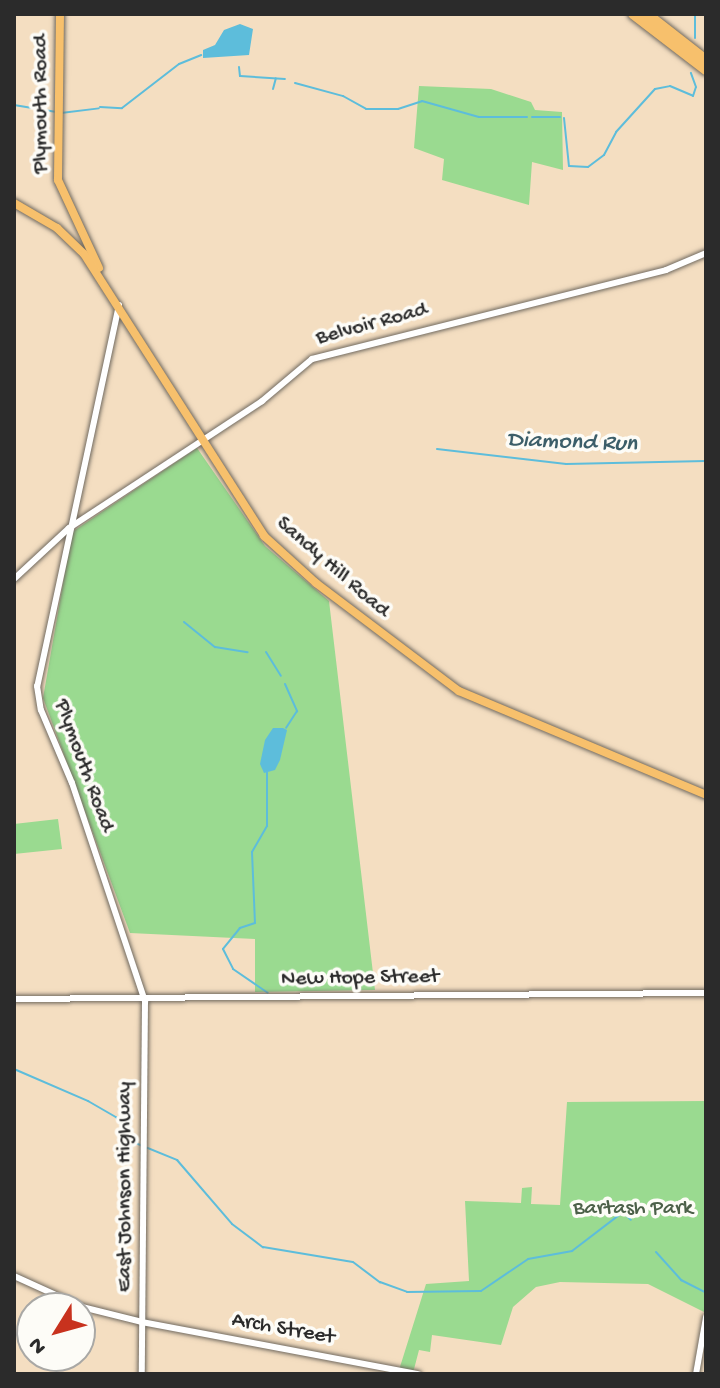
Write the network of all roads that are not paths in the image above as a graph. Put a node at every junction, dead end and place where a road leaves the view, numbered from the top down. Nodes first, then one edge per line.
1 (60, 14) edge
2 (633, 14) edge
3 (647, 14) edge
4 (706, 60) edge
5 (706, 70) edge
6 (14, 203) edge
7 (706, 253) edge
8 (104, 280) junction
9 (119, 305) junction
10 (200, 441) junction
11 (69, 528) junction
12 (14, 579) edge
13 (706, 795) edge
14 (706, 993) edge
15 (14, 999) edge
16 (145, 1001) junction
17 (14, 1276) edge
18 (706, 1317) edge
19 (142, 1322) junction
20 (142, 1374) edge
21 (418, 1374) edge
22 (696, 1374) edge

1 - 8 main road, Plymouth Road
2 - 5 highway
3 - 4 highway
6 - 8 main road, Sandy Hill Road
7 - 10 street, Belvoir Road
8 - 9 main road, Sandy Hill Road
9 - 10 main road, Sandy Hill Road
9 - 11 street, Plymouth Road
10 - 11 street, Belvoir Road
10 - 13 main road, Sandy Hill Road
11 - 12 street, Belvoir Road
11 - 16 street, Plymouth Road
14 - 16 street, New Hope Street
15 - 16 street, New Hope Street
16 - 19 street, East Johnson Highway
17 - 19 street, Arch Street
18 - 22 street
19 - 20 street, East Johnson Highway
19 - 21 street, Arch Street

